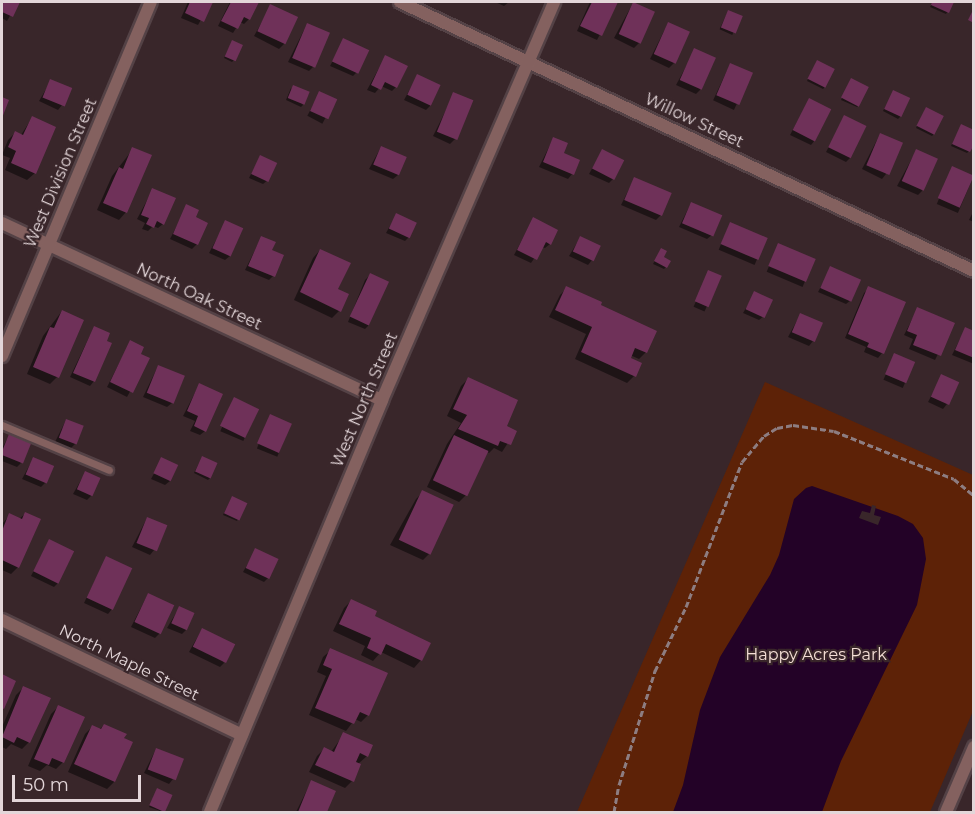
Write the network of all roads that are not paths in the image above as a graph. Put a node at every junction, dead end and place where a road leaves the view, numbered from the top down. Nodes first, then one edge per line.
1 (151, 2) edge
2 (400, 2) edge
3 (554, 2) edge
4 (526, 61) junction
5 (2, 223) edge
6 (49, 245) junction
7 (974, 270) edge
8 (2, 356) edge
9 (382, 400) junction
10 (2, 425) edge
11 (109, 470) dead end
12 (2, 620) edge
13 (242, 735) junction
14 (974, 747) edge
15 (210, 813) edge
16 (946, 813) edge

1 - 6 street, West Division Street
2 - 4 street, Willow Street
3 - 4 street, West North Street
4 - 7 street, Willow Street
4 - 9 street, West North Street
5 - 6 street, North Oak Street
6 - 8 street, West Division Street
6 - 9 street, North Oak Street
9 - 13 street, West North Street
10 - 11 lane
12 - 13 street, North Maple Street
13 - 15 street, West North Street
14 - 16 street

